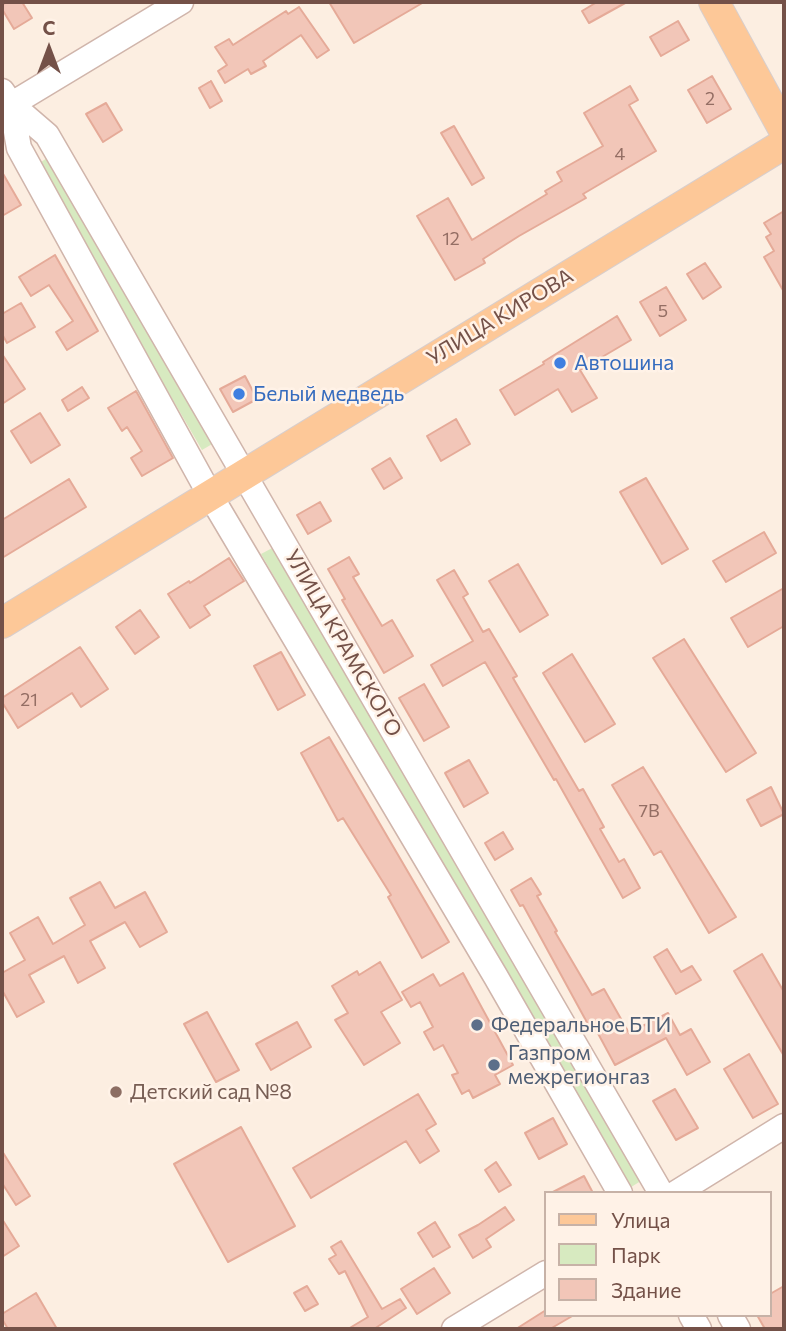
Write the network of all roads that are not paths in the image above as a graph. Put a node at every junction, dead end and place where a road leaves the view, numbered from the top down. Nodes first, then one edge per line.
1 (181, 2) edge
2 (714, 2) edge
3 (5, 102) edge
4 (784, 130) edge
5 (784, 144) edge
6 (244, 474) junction
7 (210, 495) junction
8 (2, 623) edge
9 (784, 1126) edge
10 (619, 1191) edge
11 (660, 1191) edge
12 (679, 1191) edge
13 (544, 1274) edge
14 (454, 1329) edge

1 - 3 street
2 - 4 main road
3 - 6 street, УЛИЦА КРАМСКОГО
3 - 7 street, УЛИЦА КРАМСКОГО
5 - 6 main road, УЛИЦА КИРОВА
6 - 7 main road, УЛИЦА КИРОВА
6 - 11 street, УЛИЦА КРАМСКОГО
7 - 8 main road, УЛИЦА КИРОВА
7 - 10 street, УЛИЦА КРАМСКОГО
9 - 12 street
13 - 14 street

